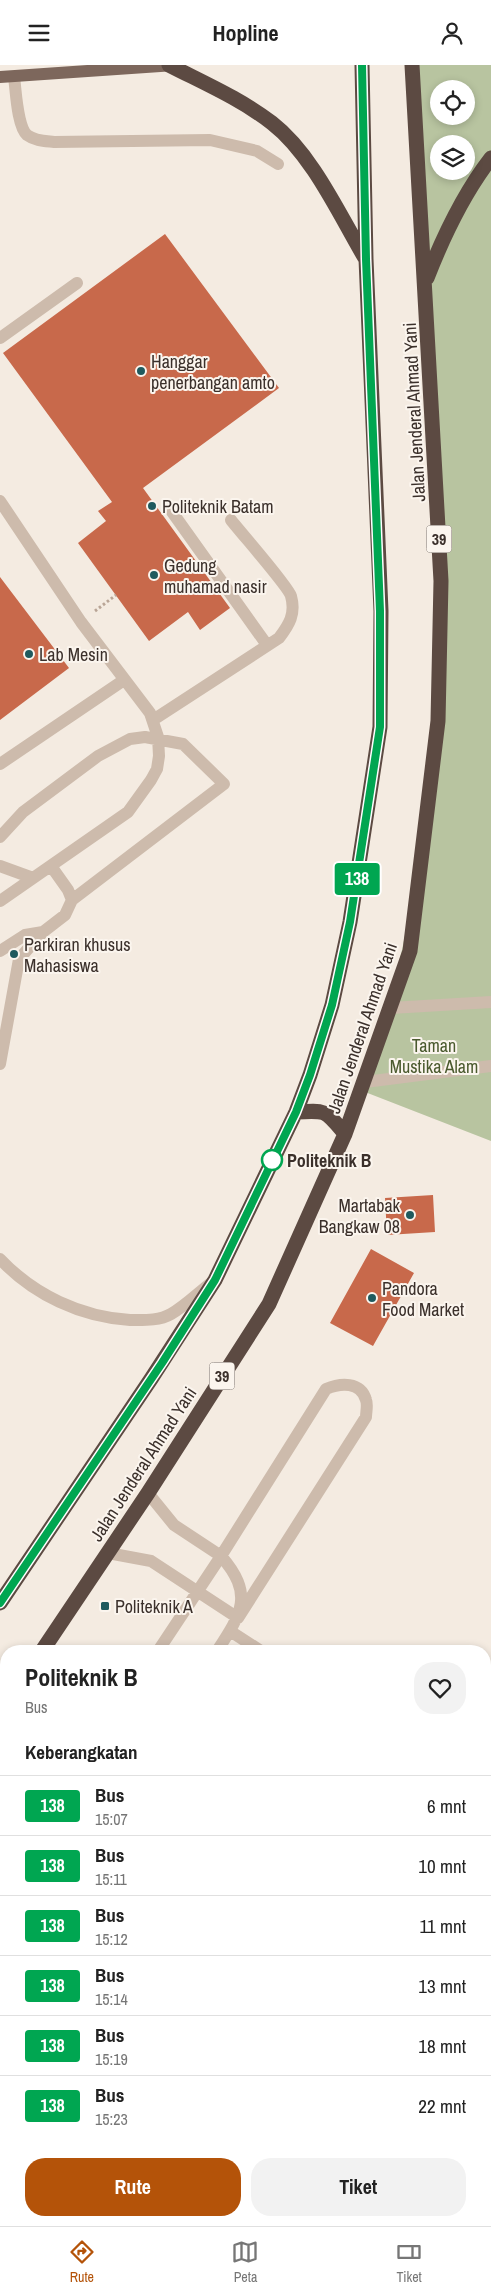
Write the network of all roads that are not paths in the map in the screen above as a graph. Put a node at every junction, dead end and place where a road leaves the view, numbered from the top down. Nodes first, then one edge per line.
1 (169, 65) edge
2 (175, 65) edge
3 (362, 65) edge
4 (412, 65) edge
5 (0, 77) edge
6 (14, 77) junction
7 (491, 158) edge
8 (278, 163) dead end
9 (366, 259) junction
10 (426, 282) junction
11 (77, 283) dead end
12 (0, 338) edge
13 (0, 501) edge
14 (170, 509) dead end
15 (231, 520) dead end
16 (267, 645) junction
17 (124, 680) junction
18 (153, 720) junction
19 (158, 740) junction
20 (0, 764) edge
21 (0, 837) edge
22 (51, 865) junction
23 (0, 866) edge
24 (33, 878) junction
25 (72, 900) junction
26 (0, 901) edge
27 (43, 932) junction
28 (0, 951) edge
29 (491, 1002) edge
30 (390, 1008) junction
31 (0, 1064) edge
32 (491, 1066) edge
33 (366, 1081) junction
34 (296, 1112) junction
35 (345, 1134) junction
36 (0, 1259) edge
37 (215, 1280) junction
38 (148, 1493) junction
39 (108, 1553) junction
40 (220, 1556) junction
41 (198, 1591) junction
42 (0, 1603) edge
43 (238, 1618) junction
44 (230, 1631) junction
45 (46, 1645) edge
46 (162, 1645) edge
47 (221, 1645) edge
48 (252, 1645) edge

1 - 2 main road
1 - 6 main road
1 - 9 highway
3 - 9 highway, Jalan Jenderal Ahmad Yani
4 - 10 highway, Jalan Jenderal Ahmad Yani / 39
5 - 6 main road
6 - 8 street
7 - 10 highway
9 - 34 highway, Jalan Jenderal Ahmad Yani
10 - 30 highway, Jalan Jenderal Ahmad Yani / 39
11 - 12 street
13 - 17 street
14 - 16 street
15 - 16 street
16 - 18 street
17 - 18 street
17 - 20 street
18 - 19 street
19 - 21 street
19 - 22 street
19 - 25 street
22 - 24 street
22 - 25 street
23 - 24 street
24 - 26 street
25 - 27 street
27 - 28 street
27 - 31 street
29 - 30 street
30 - 33 highway, Jalan Jenderal Ahmad Yani / 39
32 - 33 street
33 - 35 highway, Jalan Jenderal Ahmad Yani / 39
34 - 35 highway
34 - 37 highway, Jalan Jenderal Ahmad Yani
35 - 38 highway, Jalan Jenderal Ahmad Yani / 39
36 - 37 street
37 - 42 highway, Jalan Jenderal Ahmad Yani
38 - 39 highway, Jalan Jenderal Ahmad Yani / 39
38 - 40 street
39 - 41 street
39 - 45 highway, Jalan Jenderal Ahmad Yani / 39
40 - 41 street
40 - 43 street
40 - 43 street
41 - 43 street
41 - 46 street
43 - 44 street
44 - 47 street
44 - 48 street

